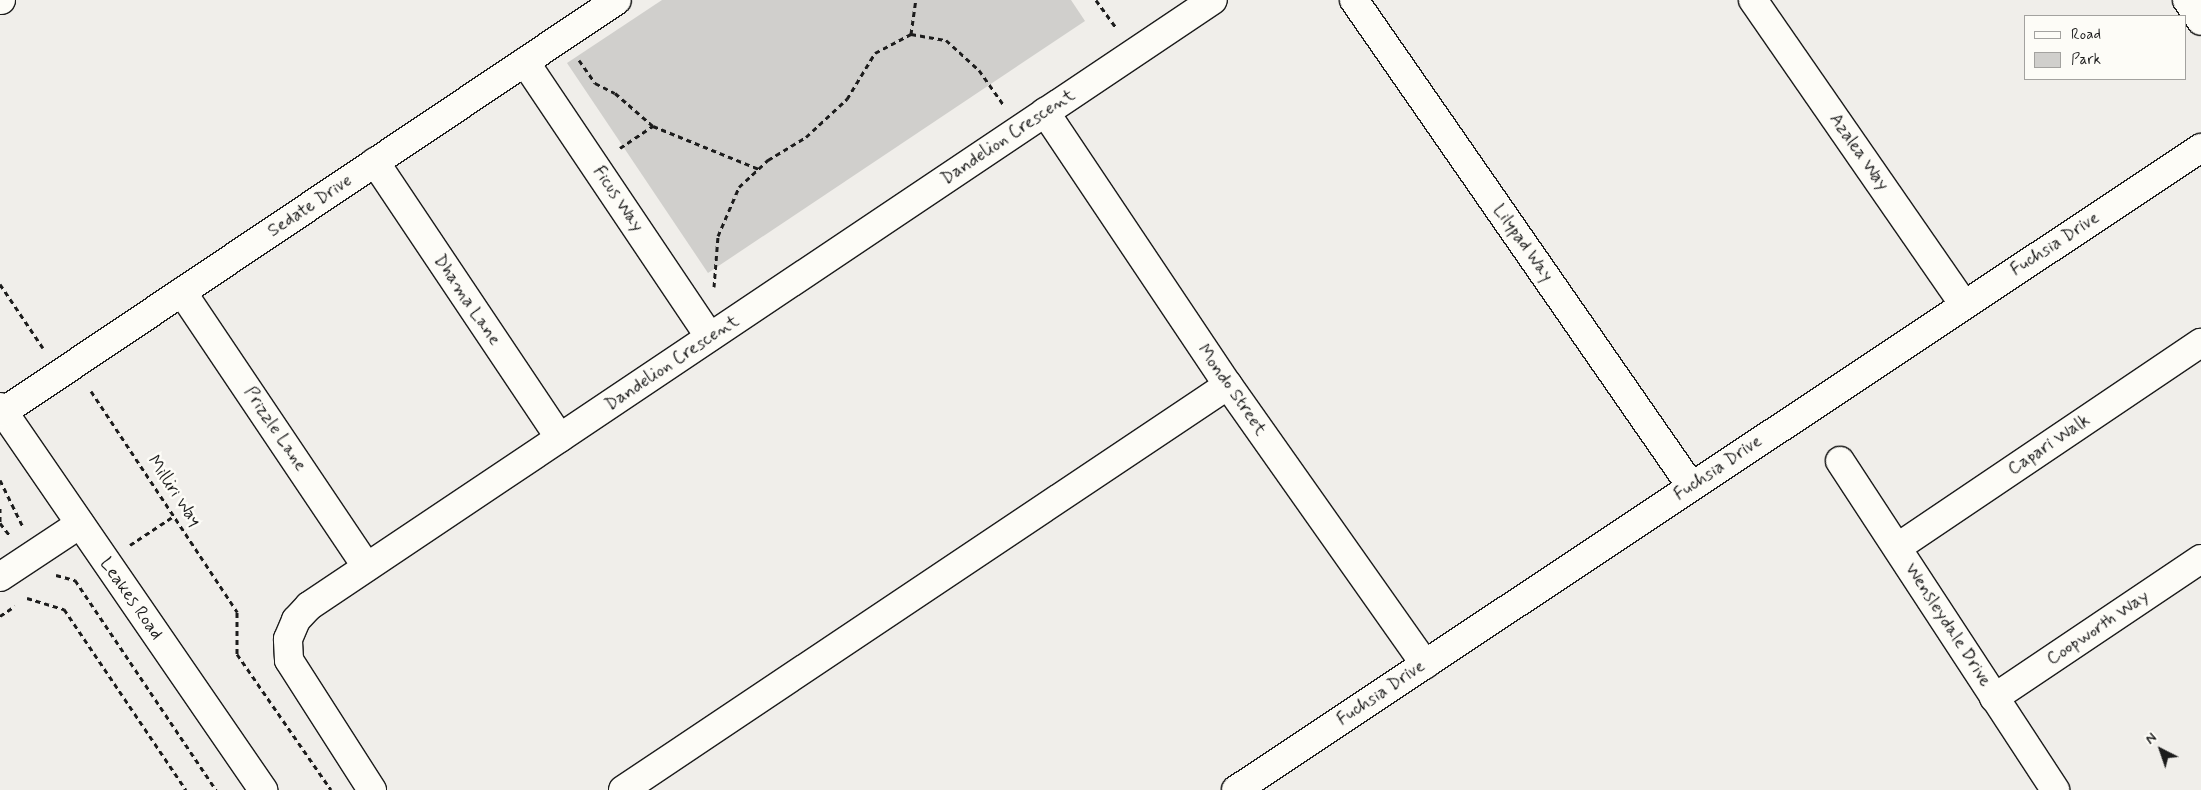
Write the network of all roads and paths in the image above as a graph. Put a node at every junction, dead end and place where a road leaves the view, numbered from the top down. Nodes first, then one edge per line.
1 (617, 0) edge
2 (916, 0) edge
3 (1213, 0) edge
4 (1354, 0) edge
5 (1753, 0) edge
6 (2187, 0) edge
7 (2201, 21) edge
8 (911, 34) junction
9 (564, 36) junction
10 (525, 62) junction
11 (1045, 112) junction
12 (654, 126) junction
13 (1021, 129) junction
14 (2201, 148) edge
15 (375, 162) junction
16 (594, 165) junction
17 (759, 168) junction
18 (714, 291) dead end
19 (182, 292) junction
20 (1964, 305) junction
21 (710, 337) junction
22 (2201, 343) edge
23 (1228, 385) junction
24 (88, 386) dead end
25 (2, 410) edge
26 (560, 438) junction
27 (1840, 461) dead end
28 (0, 480) edge
29 (1691, 486) junction
30 (0, 508) edge
31 (0, 523) edge
32 (80, 524) junction
33 (1898, 547) junction
34 (39, 552) junction
35 (2201, 558) edge
36 (367, 567) junction
37 (0, 577) edge
38 (58, 577) junction
39 (51, 581) dead end
40 (32, 594) dead end
41 (26, 598) junction
42 (0, 616) edge
43 (1425, 664) junction
44 (1994, 698) junction
45 (186, 790) edge
46 (216, 790) edge
47 (263, 790) edge
48 (331, 790) edge
49 (372, 790) edge
50 (623, 790) edge
51 (1236, 790) edge
52 (2055, 790) edge

1 - 9 street, Sedate Drive
2 - 8 path
3 - 11 street, Dandelion Crescent
4 - 29 street, Lilypad Way
5 - 20 street, Azalea Way
6 - 7 street
8 - 13 path
8 - 17 path
9 - 10 street, Sedate Drive
9 - 12 path
10 - 15 street, Sedate Drive
10 - 16 street, Ficus Way
11 - 13 street, Dandelion Crescent
11 - 23 street, Mondo Street
12 - 16 path
12 - 17 path
13 - 21 street, Dandelion Crescent
14 - 20 street, Fuchsia Drive
15 - 19 street, Sedate Drive
15 - 26 street, Dhama Lane
16 - 21 street, Ficus Way
17 - 18 path
19 - 25 street, Sedate Drive
19 - 36 street, Prizzle Lane
20 - 29 street, Fuchsia Drive
21 - 26 street, Dandelion Crescent
22 - 33 street, Capari Walk
23 - 43 street, Mondo Street
23 - 50 street
24 - 48 path, Milliri Way
25 - 32 street, Leakes Road
26 - 36 street, Dandelion Crescent
27 - 33 street, Wensleydale Drive
28 - 34 path
29 - 43 street, Fuchsia Drive
30 - 31 path
32 - 34 street
32 - 47 street, Leakes Road
33 - 44 street, Wensleydale Drive
34 - 37 street
34 - 38 path
35 - 44 street, Coopworth Way
36 - 49 street, Dandelion Crescent
38 - 39 path
38 - 46 path
40 - 41 path
41 - 42 path
41 - 45 path
43 - 51 street, Fuchsia Drive
44 - 52 street, Wensleydale Drive

